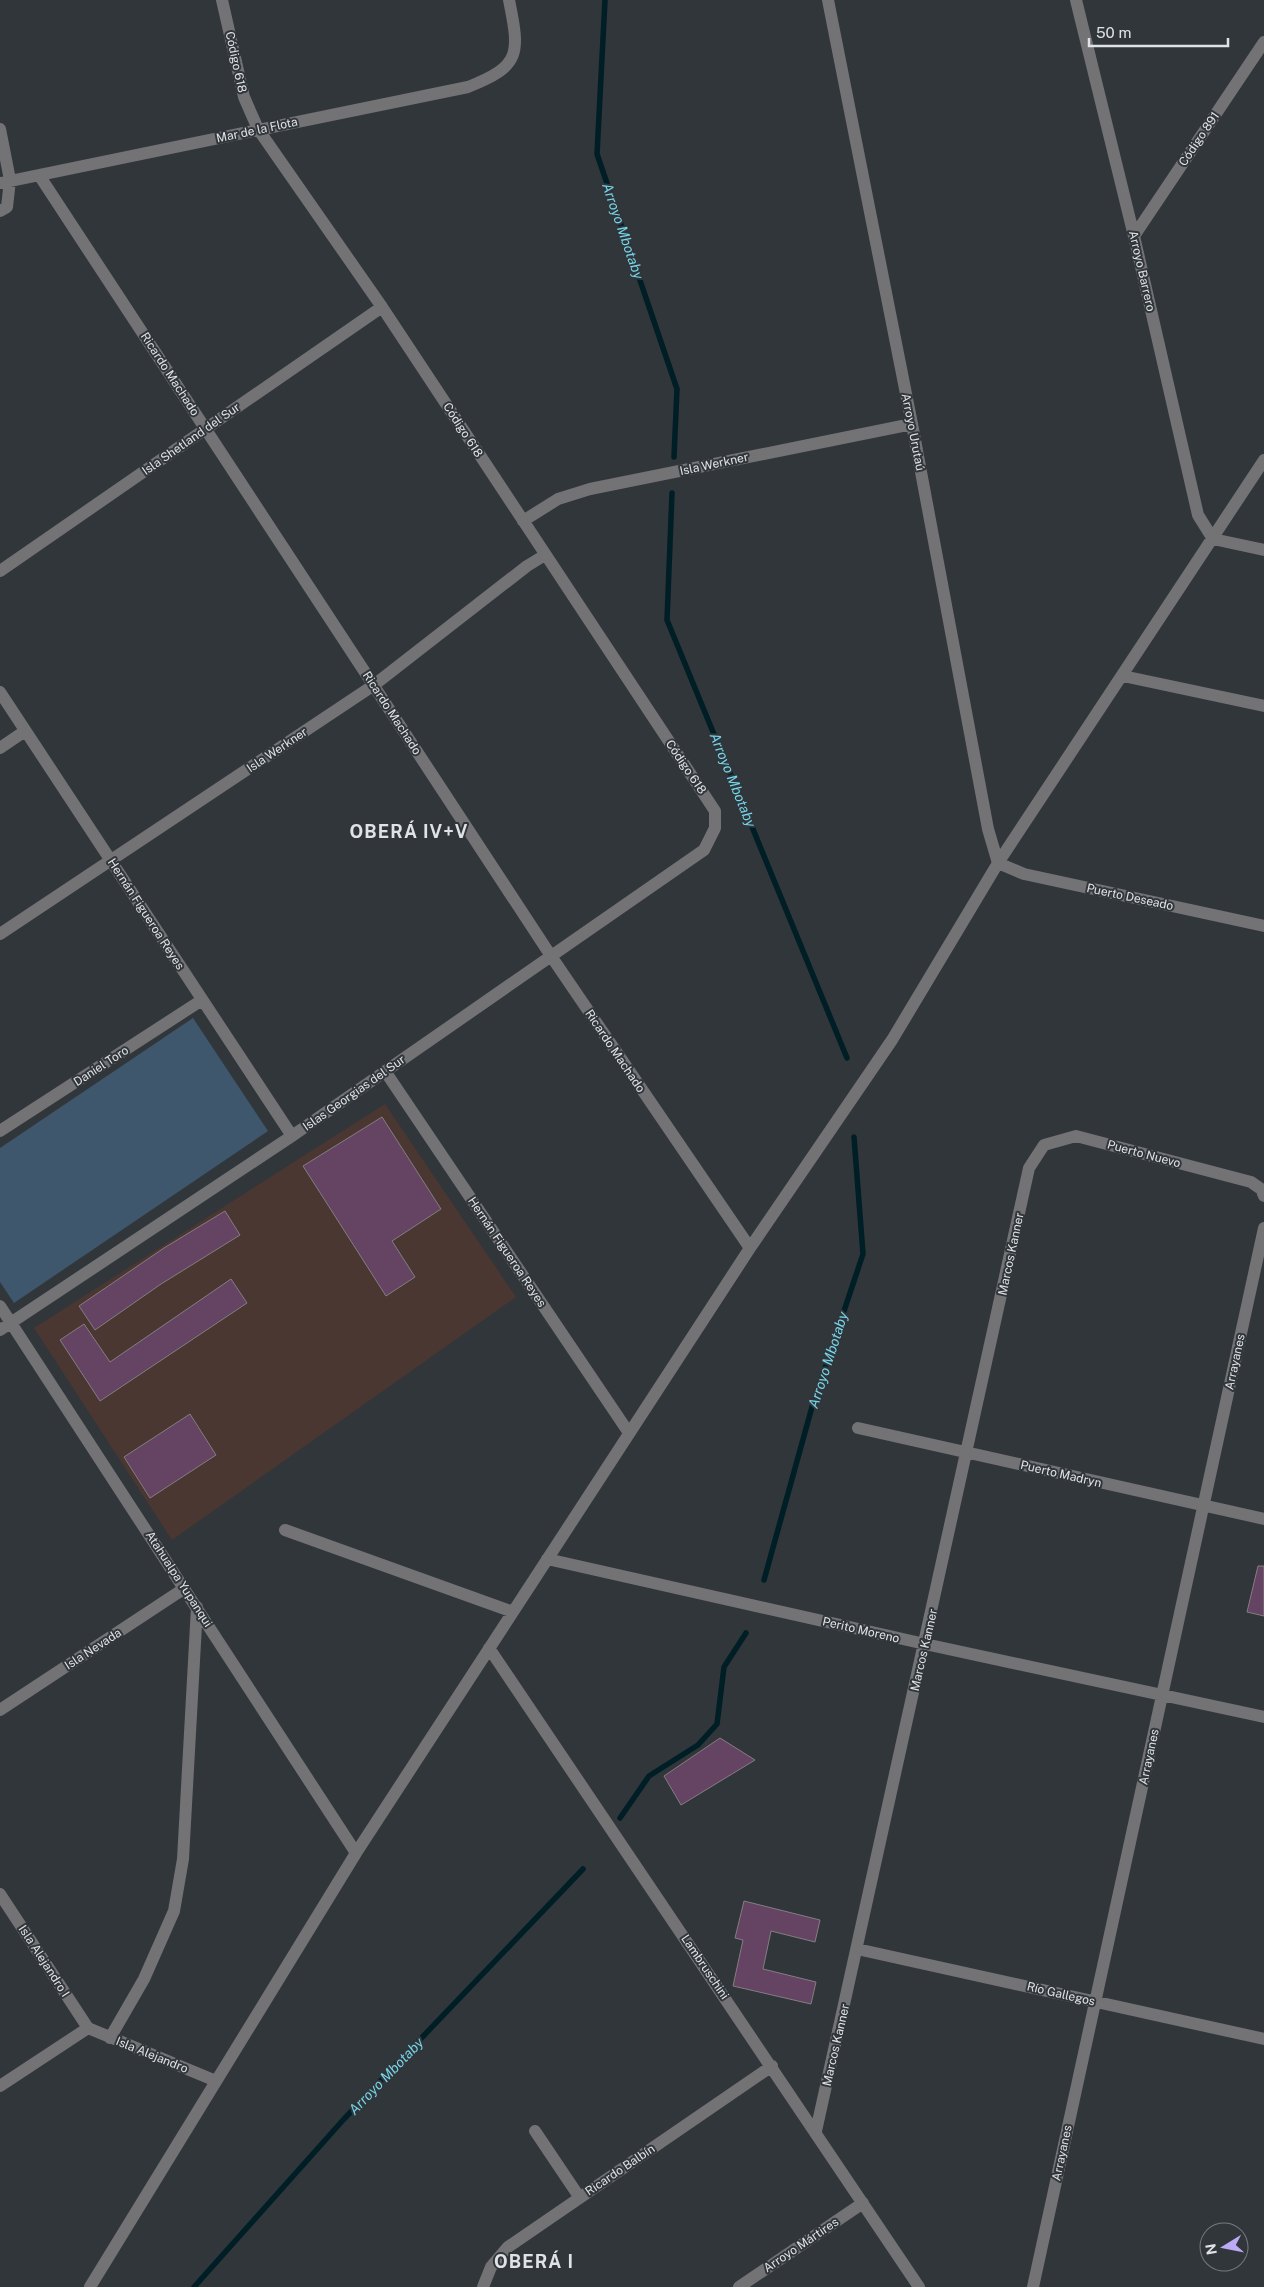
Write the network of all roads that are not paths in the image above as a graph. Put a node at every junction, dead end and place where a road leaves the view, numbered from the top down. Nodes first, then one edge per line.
1 (222, 0) edge
2 (509, 0) edge
3 (828, 0) edge
4 (1076, 0) edge
5 (1264, 42) edge
6 (0, 130) edge
7 (258, 130) junction
8 (39, 175) junction
9 (5, 182) edge
10 (0, 212) edge
11 (1134, 236) junction
12 (382, 307) junction
13 (912, 424) junction
14 (206, 429) junction
15 (1264, 460) edge
16 (523, 520) junction
17 (1213, 539) junction
18 (1264, 550) edge
19 (545, 555) junction
20 (0, 571) edge
21 (1123, 676) junction
22 (374, 685) junction
23 (0, 692) edge
24 (1264, 706) edge
25 (26, 731) junction
26 (0, 748) edge
27 (704, 850) joint
28 (112, 862) junction
29 (998, 863) junction
30 (1264, 926) edge
31 (0, 934) edge
32 (551, 956) junction
33 (202, 1000) junction
34 (385, 1071) junction
35 (0, 1132) edge
36 (292, 1136) junction
37 (1029, 1168) joint
38 (1264, 1196) edge
39 (1264, 1228) edge
40 (750, 1248) junction
41 (0, 1306) edge
42 (11, 1323) junction
43 (0, 1330) edge
44 (858, 1428) dead end
45 (629, 1433) junction
46 (968, 1453) junction
47 (1204, 1506) junction
48 (1264, 1519) edge
49 (285, 1530) dead end
50 (547, 1559) junction
51 (185, 1588) junction
52 (197, 1607) junction
53 (513, 1612) junction
54 (925, 1644) junction
55 (489, 1648) junction
56 (1163, 1695) junction
57 (0, 1710) edge
58 (1264, 1717) edge
59 (356, 1853) junction
60 (0, 1894) edge
61 (857, 1949) junction
62 (1096, 2002) junction
63 (88, 2028) junction
64 (110, 2038) junction
65 (1264, 2040) edge
66 (772, 2066) junction
67 (216, 2081) junction
68 (0, 2086) edge
69 (535, 2131) dead end
70 (816, 2131) junction
71 (580, 2198) junction
72 (863, 2203) junction
73 (90, 2287) edge
74 (482, 2287) edge
75 (739, 2287) edge
76 (920, 2287) edge
77 (1033, 2287) edge

1 - 7 street, Código 618
2 - 7 street, Mar de la Flota
3 - 13 street, Arroyo Urutaú
4 - 11 street, Arroyo Barrero
5 - 11 street, Código 891
6 - 9 street
7 - 8 street, Mar de la Flota
7 - 12 street, Código 618
8 - 9 street, Mar de la Flota
8 - 14 street, Ricardo Machado
9 - 10 street
11 - 17 street, Arroyo Barrero
12 - 14 street, Isla Shetland del Sur
12 - 16 street, Código 618
13 - 16 street, Isla Werkner
13 - 29 street, Arroyo Urutaú
14 - 20 street, Isla Shetland del Sur
14 - 22 street, Ricardo Machado
15 - 17 street
16 - 19 street, Código 618
17 - 18 street
17 - 21 street
19 - 22 street, Isla Werkner
19 - 27 street, Código 618
21 - 24 street
21 - 29 street
22 - 28 street, Isla Werkner
22 - 32 street, Ricardo Machado
23 - 25 street, Hernán Figueroa Reyes
25 - 26 street
25 - 28 street, Hernán Figueroa Reyes
27 - 32 street, Islas Georgias del Sur
28 - 31 street, Isla Werkner
28 - 33 street, Hernán Figueroa Reyes
29 - 30 street, Puerto Deseado
29 - 40 street
32 - 34 street, Islas Georgias del Sur
32 - 40 street, Ricardo Machado
33 - 35 street, Daniel Toro
33 - 36 street, Hernán Figueroa Reyes
34 - 36 street, Islas Georgias del Sur
34 - 45 street, Hernán Figueroa Reyes
36 - 42 street, Islas Georgias del Sur
37 - 38 street, Puerto Nuevo
37 - 46 street, Marcos Kanner
39 - 47 street, Arrayanes
40 - 45 street
41 - 42 street, Atahualpa Yupanqui
42 - 43 street, Islas Georgias del Sur
42 - 51 street, Atahualpa Yupanqui
44 - 46 street, Puerto Madryn
45 - 50 street
46 - 47 street, Puerto Madryn
46 - 54 street, Marcos Kanner
47 - 48 street, Puerto Madryn
47 - 56 street, Arrayanes
49 - 53 street
50 - 53 street
50 - 54 street, Perito Moreno
51 - 52 street, Atahualpa Yupanqui
51 - 57 street, Isla Nevada
52 - 59 street, Atahualpa Yupanqui
52 - 64 street
53 - 55 street
54 - 56 street, Perito Moreno
54 - 61 street, Marcos Kanner
55 - 59 street
55 - 66 street, Lambruschini
56 - 58 street, Perito Moreno
56 - 62 street, Arrayanes
59 - 67 street
60 - 63 street, Isla Alejandro I
61 - 62 street, Río Gallegos
61 - 70 street, Marcos Kanner
62 - 65 street, Río Gallegos
62 - 77 street, Arrayanes
63 - 64 street, Isla Alejandro
63 - 68 street
64 - 67 street, Isla Alejandro
66 - 70 street, Lambruschini
66 - 71 street, Ricardo Balbín
67 - 73 street
69 - 71 street
70 - 72 street, Lambruschini
71 - 74 street, Ricardo Balbín
72 - 75 street, Arroyo Mártires
72 - 76 street, Lambruschini

